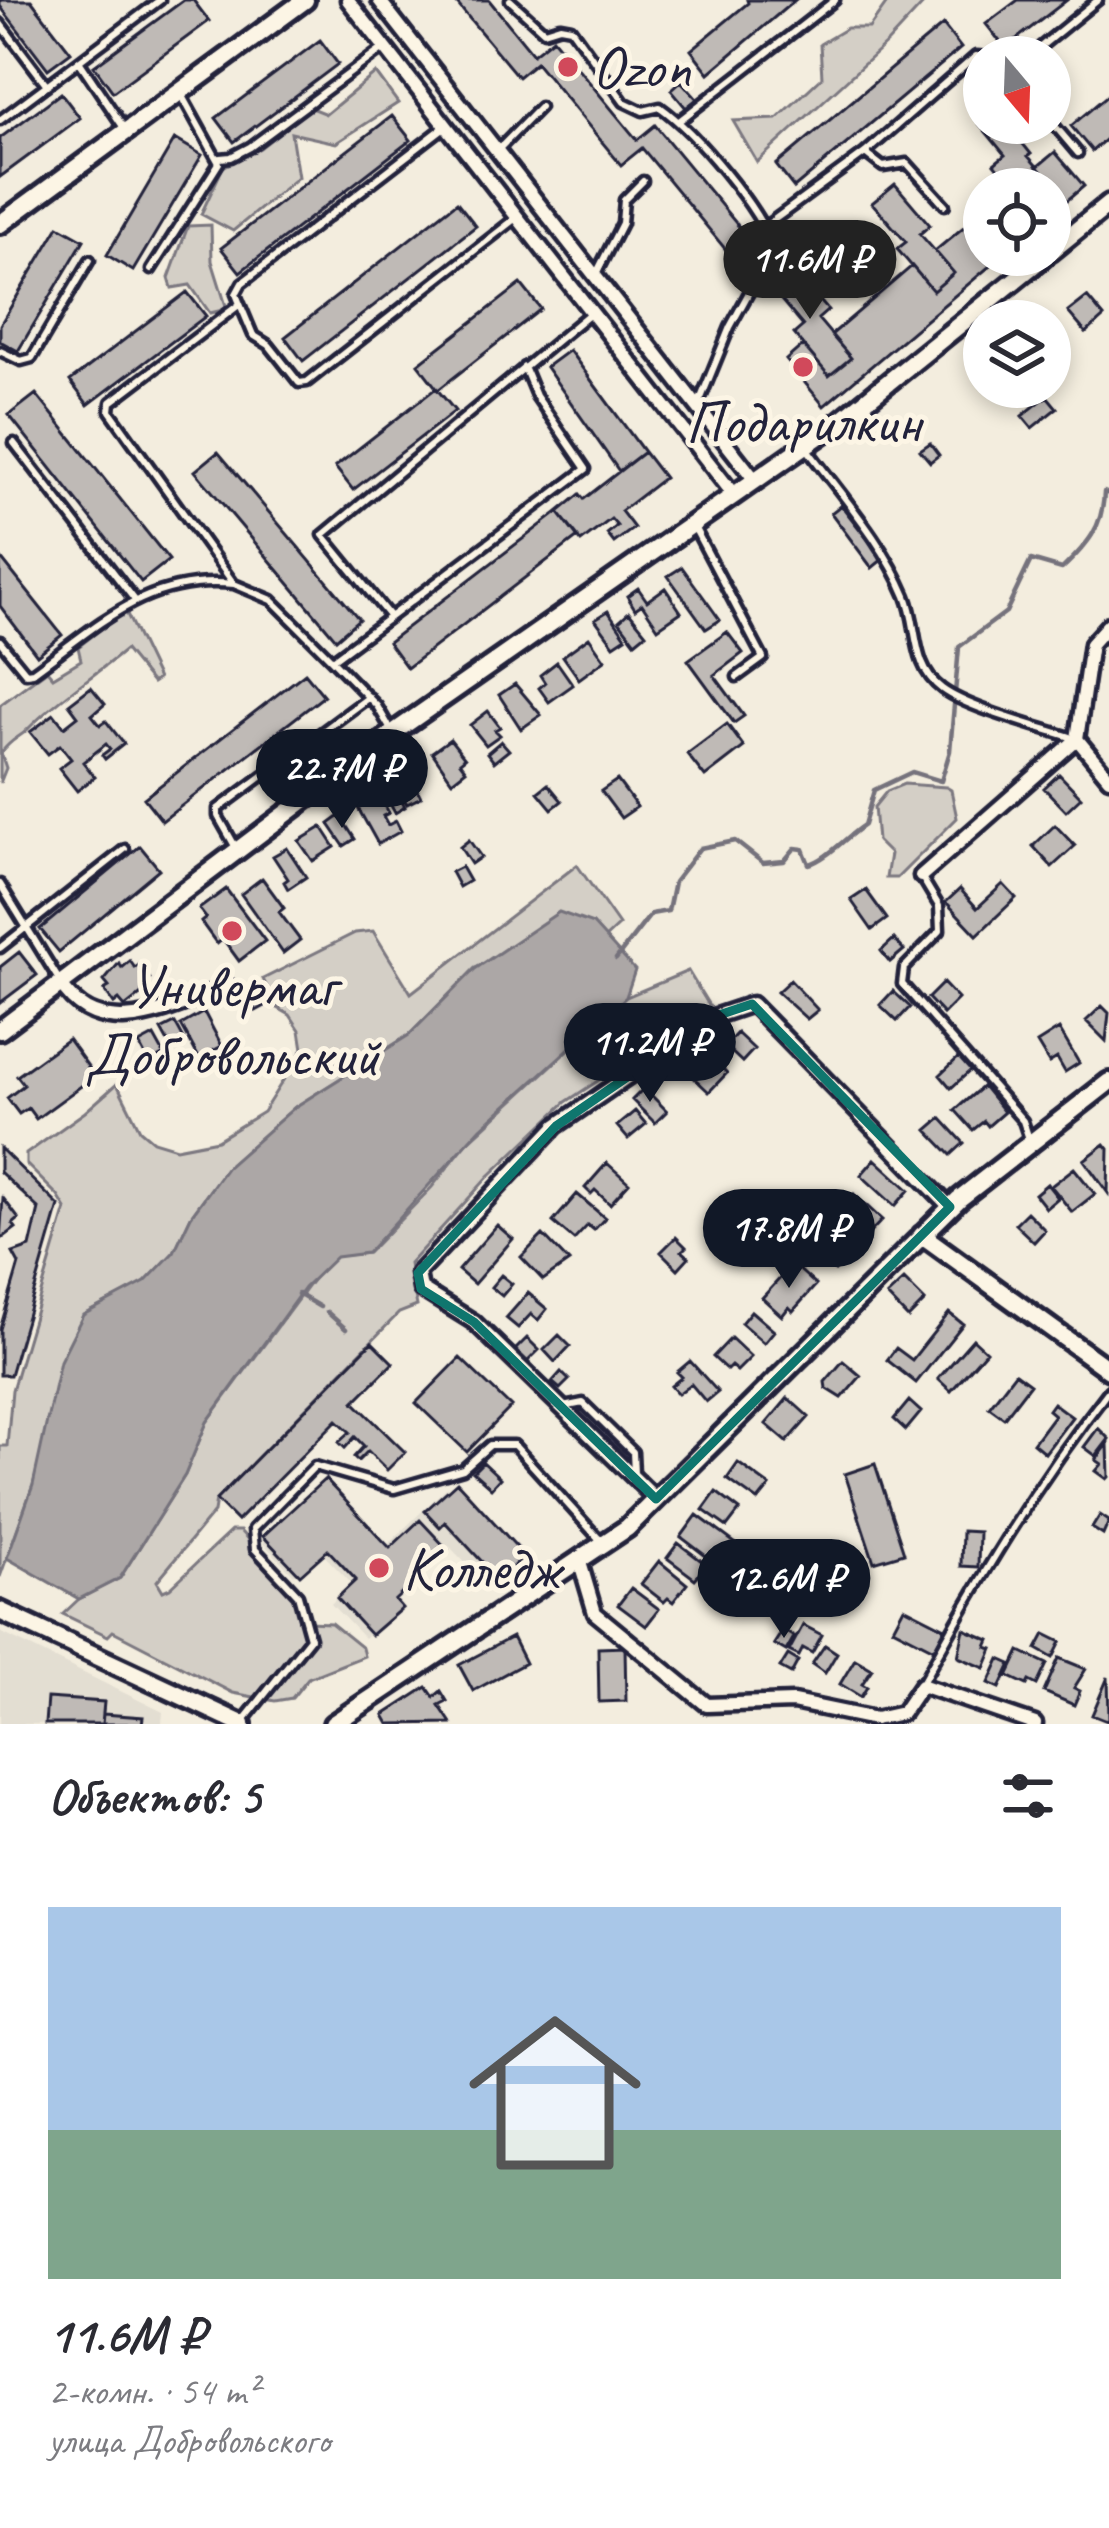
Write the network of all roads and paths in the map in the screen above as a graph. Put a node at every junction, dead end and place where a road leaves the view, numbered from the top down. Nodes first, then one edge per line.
1 (160, 0) edge
2 (305, 0) edge
3 (348, 0) edge
4 (379, 0) edge
5 (510, 0) edge
6 (836, 0) edge
7 (1098, 0) edge
8 (0, 23) edge
9 (1054, 36) edge
10 (385, 47) junction
11 (79, 61) junction
12 (963, 67) edge
13 (46, 85) junction
14 (181, 93) junction
15 (540, 107) dead end
16 (0, 120) edge
17 (679, 121) junction
18 (446, 126) junction
19 (127, 132) junction
20 (1070, 144) edge
21 (497, 151) junction
22 (866, 153) junction
23 (1078, 153) dead end
24 (219, 158) junction
25 (643, 181) dead end
26 (1109, 204) edge
27 (945, 205) dead end
28 (518, 217) junction
29 (0, 224) edge
30 (766, 226) junction
31 (1071, 235) edge
32 (773, 249) junction
33 (90, 260) dead end
34 (151, 270) dead end
35 (595, 275) junction
36 (1019, 276) edge
37 (840, 285) dead end
38 (240, 304) junction
39 (592, 312) junction
40 (0, 351) edge
41 (524, 367) junction
42 (697, 406) junction
43 (14, 442) dead end
44 (805, 446) junction
45 (755, 480) junction
46 (734, 495) junction
47 (692, 524) junction
48 (234, 584) junction
49 (134, 599) junction
50 (390, 617) junction
51 (1109, 624) edge
52 (0, 641) edge
53 (332, 660) junction
54 (737, 677) dead end
55 (369, 697) junction
56 (393, 733) junction
57 (1076, 739) junction
58 (1109, 778) edge
59 (125, 849) dead end
60 (237, 849) junction
61 (921, 877) joint
62 (0, 884) edge
63 (26, 927) junction
64 (0, 948) edge
65 (60, 983) junction
66 (228, 986) dead end
67 (0, 1030) edge
68 (1109, 1082) edge
69 (1030, 1144) junction
70 (950, 1207) junction
71 (922, 1235) junction
72 (1109, 1370) edge
73 (1109, 1390) edge
74 (656, 1499) junction
75 (604, 1543) junction
76 (578, 1559) junction
77 (0, 1611) edge
78 (921, 1685) junction
79 (242, 1724) edge
80 (333, 1724) edge
81 (1035, 1724) edge

1 - 11 lane
2 - 14 street
3 - 10 street
4 - 21 street
5 - 17 lane
6 - 17 lane
7 - 9 lane
8 - 13 lane
10 - 18 street
10 - 24 lane
11 - 13 lane
11 - 19 lane
12 - 22 lane
13 - 16 lane
14 - 19 street
14 - 24 lane
15 - 21 lane
17 - 30 lane
18 - 28 street
18 - 38 lane
19 - 29 street
20 - 23 lane
21 - 35 street
22 - 27 lane
22 - 30 lane
24 - 34 lane
25 - 35 lane
26 - 31 street
28 - 38 lane
28 - 39 street
30 - 32 lane
32 - 37 lane
32 - 42 lane
33 - 40 lane
35 - 42 street
36 - 44 street
38 - 48 lane
39 - 41 lane
39 - 46 street
41 - 50 lane
41 - 50 lane
42 - 45 street
43 - 49 lane
44 - 45 street
44 - 57 lane
45 - 46 street
46 - 47 street
47 - 54 lane
47 - 56 street
48 - 49 lane
48 - 53 lane
49 - 52 lane
50 - 53 lane
51 - 57 street
53 - 55 lane
55 - 56 lane
55 - 60 lane
56 - 60 street
57 - 58 street
57 - 61 street
59 - 63 lane
60 - 65 street
61 - 69 lane
62 - 63 lane
63 - 64 lane
63 - 65 lane
65 - 66 street
65 - 67 street
68 - 69 street
69 - 70 street
70 - 71 street
70 - 74 street
71 - 72 street
71 - 74 street
73 - 78 lane
74 - 75 street
75 - 76 street
75 - 79 lane
76 - 78 street
76 - 80 street
77 - 79 street
78 - 81 street

